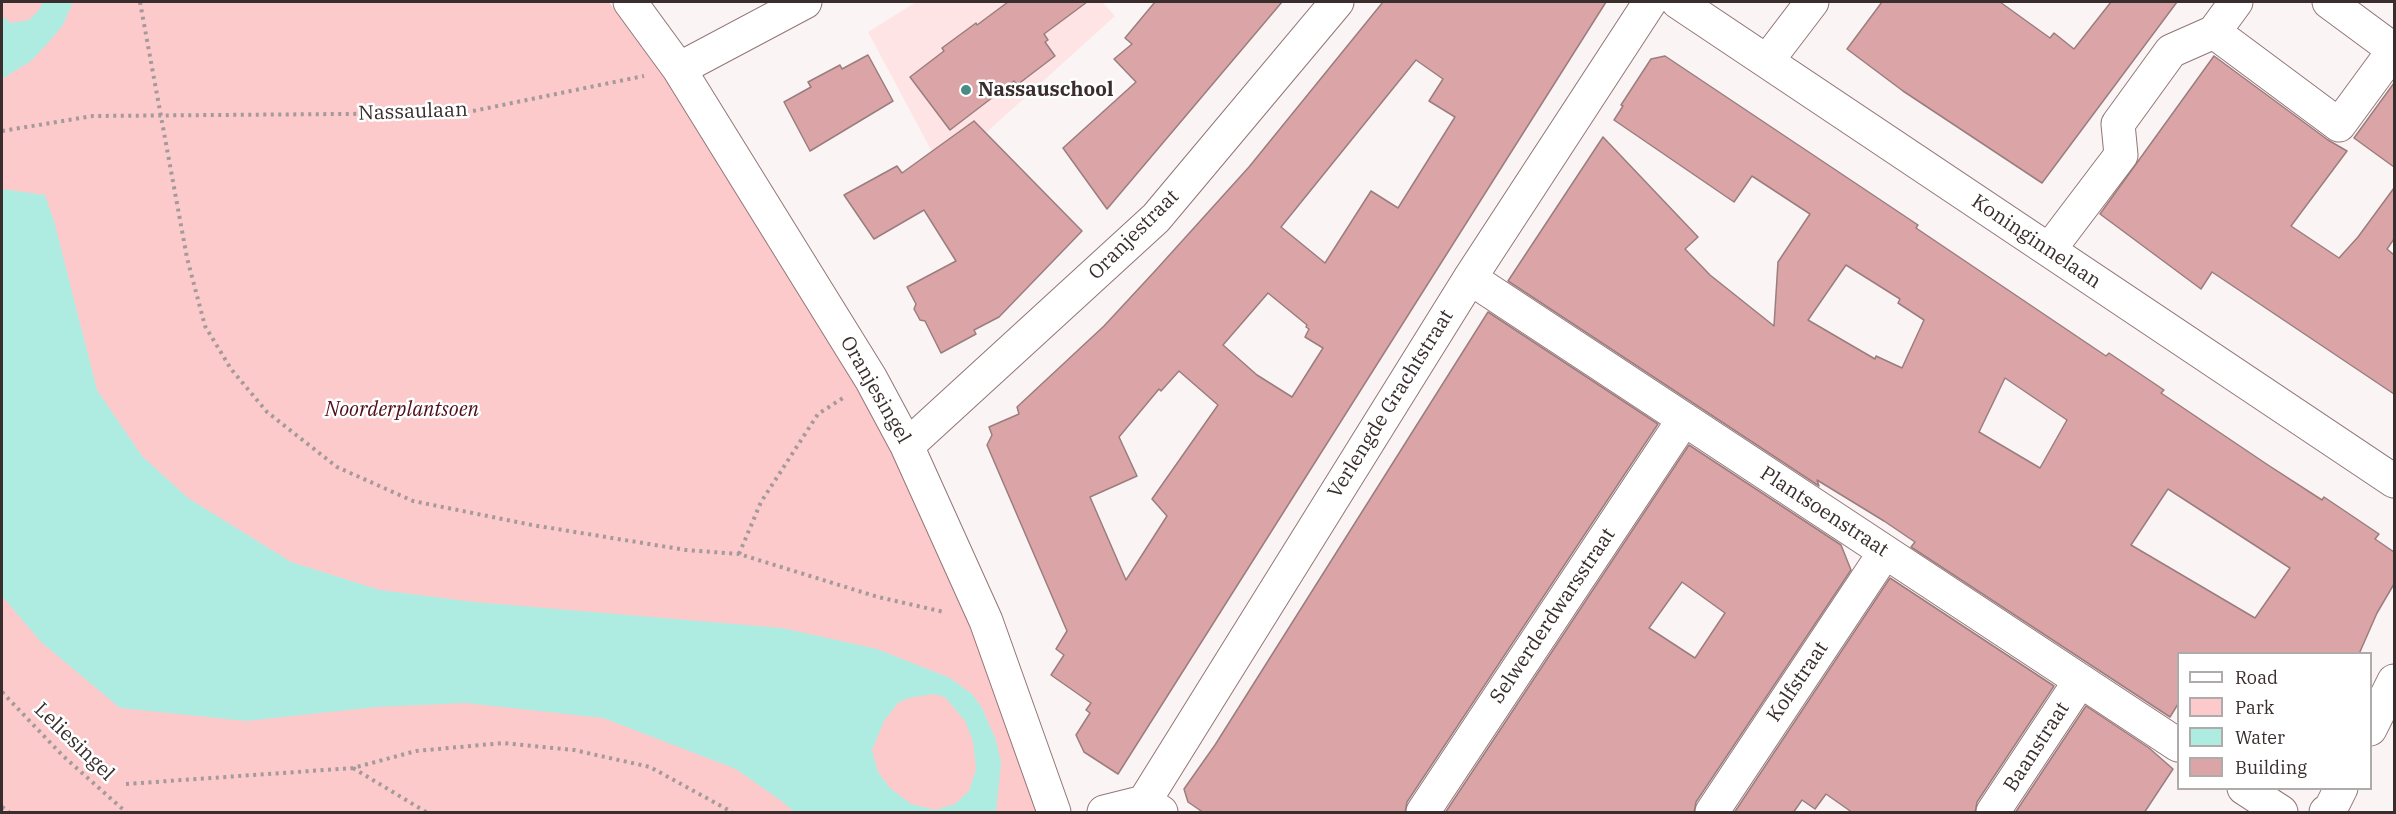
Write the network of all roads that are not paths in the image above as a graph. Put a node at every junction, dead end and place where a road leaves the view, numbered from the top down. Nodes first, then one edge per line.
1 (630, 2) edge
2 (805, 2) edge
3 (1337, 2) edge
4 (1650, 2) edge
5 (1678, 2) edge
6 (1812, 2) edge
7 (2236, 2) edge
8 (2329, 2) edge
9 (2214, 32) junction
10 (2394, 49) edge
11 (1767, 62) junction
12 (679, 69) junction
13 (2049, 250) junction
14 (1470, 278) junction
15 (1683, 419) junction
16 (908, 446) junction
17 (2394, 481) edge
18 (1885, 552) junction
19 (2080, 681) junction
20 (2394, 681) edge
21 (2372, 725) edge
22 (2177, 744) edge
23 (2246, 790) edge
24 (2340, 790) edge
25 (1150, 809) edge
26 (1054, 813) edge
27 (1104, 813) edge
28 (1423, 813) edge
29 (1712, 813) edge
30 (1993, 813) edge
31 (2281, 813) edge
32 (2326, 813) edge

1 - 12 street, Oranjesingel
2 - 12 street
3 - 16 street, Oranjestraat
4 - 14 street, Verlengde Grachtstraat
5 - 11 street, Koninginnelaan
6 - 11 street
7 - 9 street
8 - 10 street
9 - 10 street
9 - 13 street
11 - 13 street, Koninginnelaan
12 - 16 street, Oranjesingel
13 - 17 street, Koninginnelaan
14 - 15 street, Plantsoenstraat
14 - 25 street, Verlengde Grachtstraat
15 - 18 street, Plantsoenstraat
15 - 28 street, Selwerderdwarsstraat
16 - 26 street, Oranjesingel
18 - 19 street, Plantsoenstraat
18 - 29 street, Kolfstraat
19 - 22 street, Plantsoenstraat
19 - 30 street, Baanstraat
20 - 21 street
23 - 31 street
24 - 32 street
25 - 27 street

